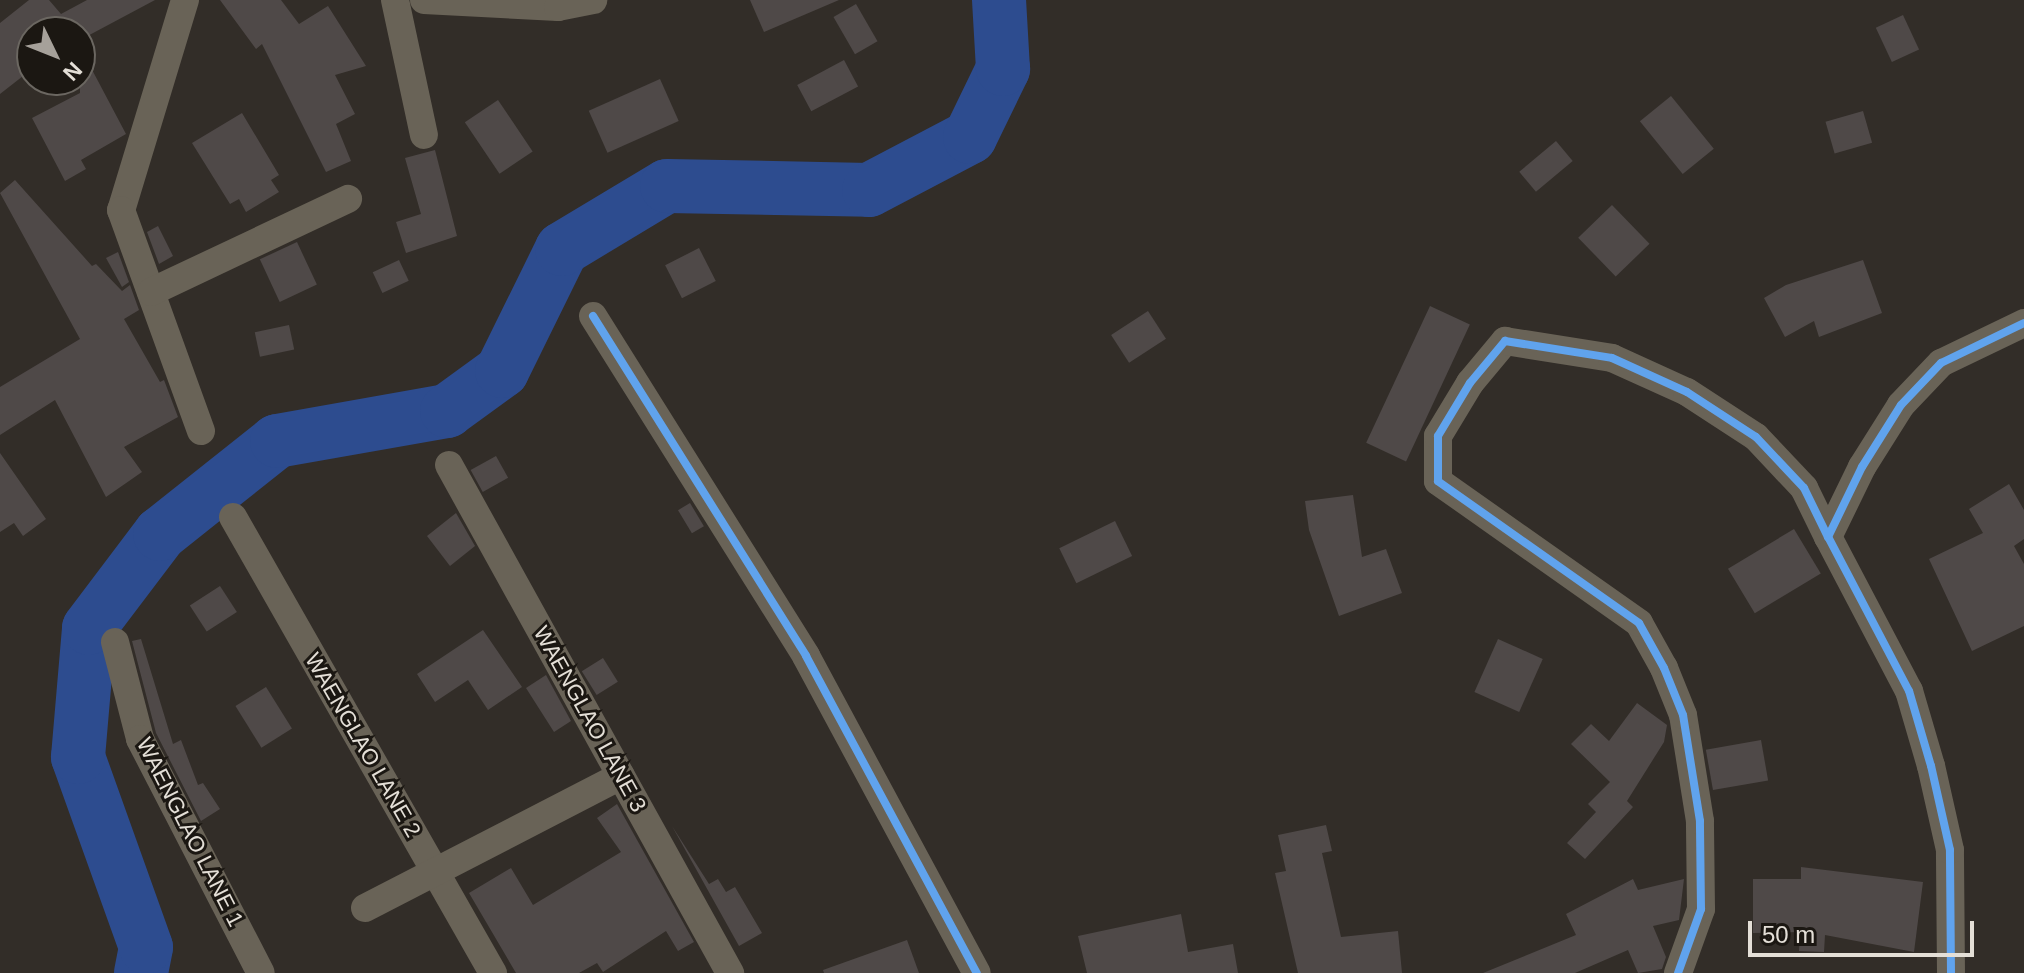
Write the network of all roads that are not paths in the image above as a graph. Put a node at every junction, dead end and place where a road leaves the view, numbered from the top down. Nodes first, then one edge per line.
1 (185, 0) edge
2 (395, 0) edge
3 (424, 0) edge
4 (593, 0) edge
5 (424, 135) dead end
6 (348, 199) dead end
7 (151, 292) junction
8 (593, 316) dead end
9 (2024, 323) edge
10 (201, 431) dead end
11 (449, 465) dead end
12 (233, 517) dead end
13 (1828, 537) junction
14 (115, 642) dead end
15 (621, 776) junction
16 (434, 870) junction
17 (365, 908) dead end
18 (261, 973) edge
19 (493, 973) edge
20 (730, 973) edge
21 (977, 973) edge
22 (1678, 973) edge
23 (1951, 973) edge

1 - 7 street
2 - 5 street
3 - 4 street
6 - 7 street
7 - 10 street
8 - 21 street
9 - 13 street
11 - 15 street, WAENGLAO LANE 3
12 - 16 street, WAENGLAO LANE 2
13 - 22 street
13 - 23 street
14 - 18 street, WAENGLAO LANE 1
15 - 16 street
15 - 20 street, WAENGLAO LANE 3
16 - 17 street
16 - 19 street, WAENGLAO LANE 2

